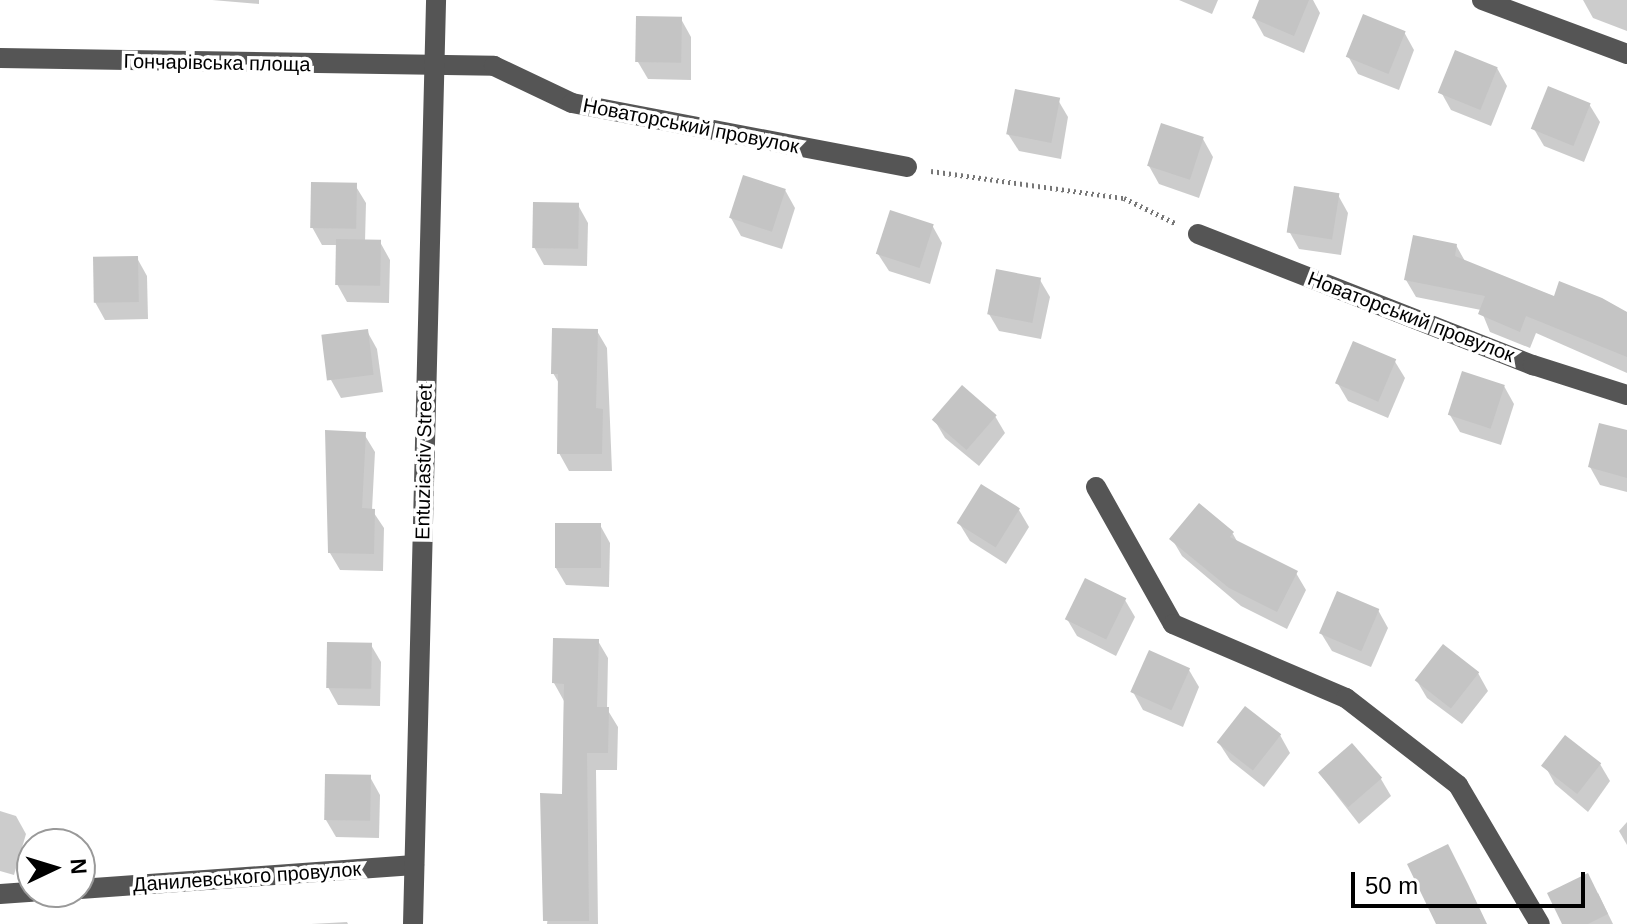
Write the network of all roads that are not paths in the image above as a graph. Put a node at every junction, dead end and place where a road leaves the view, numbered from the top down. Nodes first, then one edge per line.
1 (436, 0) edge
2 (1482, 0) edge
3 (1627, 54) edge
4 (0, 58) edge
5 (434, 69) junction
6 (907, 167) road end
7 (1198, 234) road end
8 (1627, 395) edge
9 (1096, 487) dead end
10 (414, 865) junction
11 (96, 888) edge
12 (413, 924) edge
13 (1540, 924) edge

1 - 5 street, Entuziastiv Street
2 - 3 street
4 - 5 street, Гончарівська площа
5 - 6 street, Новаторський провулок
5 - 10 street, Entuziastiv Street
7 - 8 street, Новаторський провулок
9 - 13 street
10 - 11 street, Данилевського провулок
10 - 12 street, Entuziastiv Street

